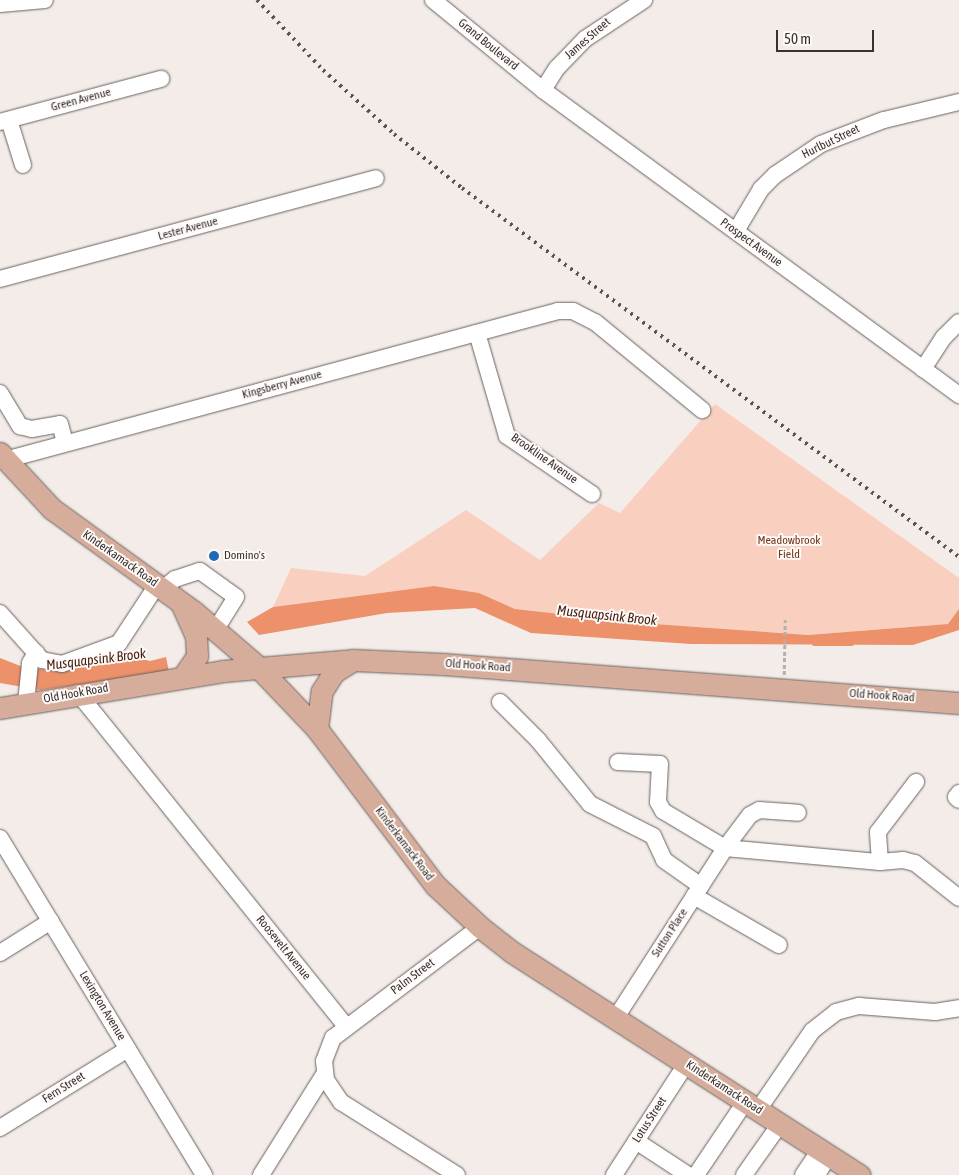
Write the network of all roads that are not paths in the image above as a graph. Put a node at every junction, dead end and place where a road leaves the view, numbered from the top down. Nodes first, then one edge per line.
1 (45, 0) edge
2 (433, 0) edge
3 (644, 0) edge
4 (9, 2) edge
5 (161, 78) dead end
6 (543, 90) junction
7 (959, 102) edge
8 (4, 121) edge
9 (23, 165) dead end
10 (376, 178) dead end
11 (736, 231) junction
12 (0, 279) edge
13 (959, 322) edge
14 (477, 333) junction
15 (923, 369) junction
16 (959, 395) edge
17 (1, 398) edge
18 (702, 410) dead end
19 (65, 444) junction
20 (3, 456) edge
21 (592, 494) dead end
22 (160, 587) junction
23 (181, 602) junction
24 (0, 613) edge
25 (216, 629) junction
26 (33, 658) junction
27 (353, 660) junction
28 (258, 667) junction
29 (183, 677) junction
30 (78, 693) junction
31 (26, 698) junction
32 (500, 702) dead end
33 (959, 703) edge
34 (0, 708) edge
35 (317, 729) junction
36 (618, 762) dead end
37 (916, 782) dead end
38 (959, 793) edge
39 (959, 800) edge
40 (798, 813) dead end
41 (0, 838) edge
42 (725, 848) junction
43 (880, 862) junction
44 (697, 891) junction
45 (959, 898) edge
46 (51, 922) junction
47 (480, 927) junction
48 (778, 945) dead end
49 (0, 953) edge
50 (959, 1008) edge
51 (615, 1019) junction
52 (347, 1027) junction
53 (128, 1049) junction
54 (686, 1064) junction
55 (325, 1073) junction
56 (752, 1106) junction
57 (780, 1124) junction
58 (0, 1128) edge
59 (636, 1141) junction
60 (824, 1152) junction
61 (694, 1174) edge
62 (204, 1175) edge
63 (261, 1175) edge
64 (457, 1175) edge
65 (614, 1175) edge
66 (744, 1175) edge
67 (803, 1175) edge
68 (817, 1175) edge
69 (860, 1175) edge

1 - 4 street
2 - 6 street, Grand Boulevard
3 - 6 street, James Street
5 - 8 street, Green Avenue
6 - 11 street, Prospect Avenue
7 - 11 street, Hurlbut Street
8 - 9 street
10 - 12 street, Lester Avenue
11 - 15 street, Prospect Avenue
13 - 15 street
14 - 18 street, Kingsberry Avenue
14 - 19 street, Kingsberry Avenue
14 - 21 street, Brookline Avenue
15 - 16 street, Prospect Avenue
17 - 19 street
19 - 20 street, Kingsberry Avenue
20 - 22 main road, Kinderkamack Road
22 - 23 main road, Kinderkamack Road
22 - 25 street
22 - 26 street
23 - 25 main road, Kinderkamack Road
23 - 29 main road
24 - 26 street
25 - 28 main road, Kinderkamack Road
26 - 31 street
27 - 28 main road, Old Hook Road
27 - 33 main road, Old Hook Road
27 - 35 main road
28 - 29 main road, Old Hook Road
28 - 35 main road, Kinderkamack Road
29 - 30 main road, Old Hook Road
30 - 31 main road, Old Hook Road
30 - 52 street, Roosevelt Avenue
31 - 34 main road, Old Hook Road
32 - 44 street
35 - 47 main road, Kinderkamack Road
36 - 42 street
37 - 43 street
38 - 39 street
40 - 42 street, Sutton Place
41 - 46 street, Lexington Avenue
42 - 43 street
42 - 44 street, Sutton Place
43 - 45 street
44 - 48 street
44 - 51 street, Sutton Place
46 - 49 street
46 - 53 street, Lexington Avenue
47 - 51 main road, Kinderkamack Road
47 - 52 street, Palm Street
50 - 56 street
51 - 54 main road, Kinderkamack Road
52 - 55 street
53 - 58 street, Fern Street
53 - 62 street, Lexington Avenue
54 - 56 main road, Kinderkamack Road
54 - 59 street, Lotus Street
55 - 63 street
55 - 64 street
56 - 57 main road, Kinderkamack Road
56 - 61 street
57 - 60 main road, Kinderkamack Road
57 - 66 street
59 - 61 street
59 - 65 street, Lotus Street
60 - 67 street
60 - 68 street
60 - 69 main road, Kinderkamack Road

